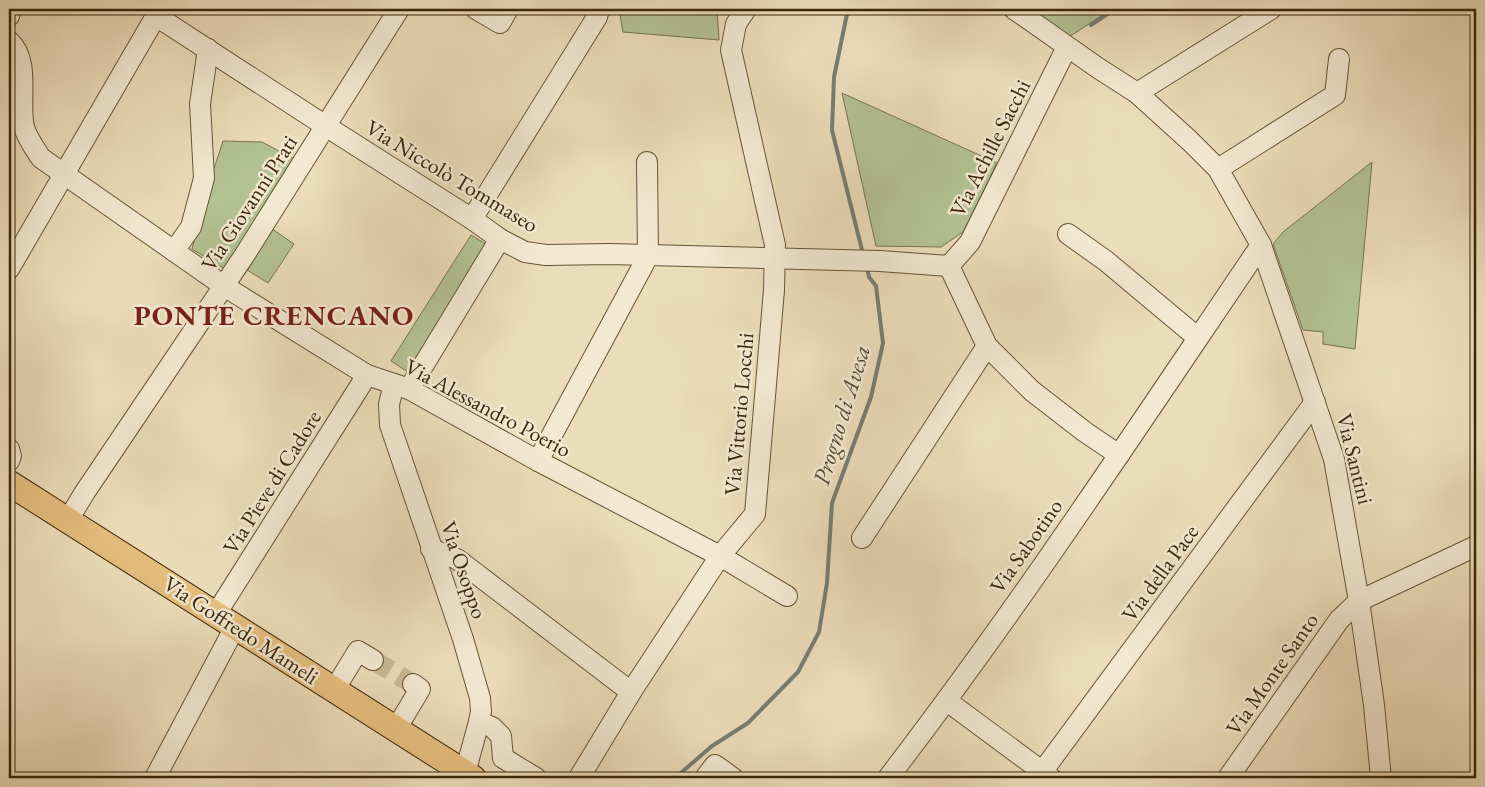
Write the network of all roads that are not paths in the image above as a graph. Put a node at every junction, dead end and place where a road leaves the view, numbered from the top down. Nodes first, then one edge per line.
1 (11, 9) edge
2 (399, 9) edge
3 (476, 9) edge
4 (508, 9) edge
5 (599, 9) edge
6 (746, 9) edge
7 (1014, 9) edge
8 (1271, 9) edge
9 (158, 12) edge
10 (9, 16) edge
11 (9, 41) edge
12 (1067, 46) junction
13 (208, 49) junction
14 (1339, 59) dead end
15 (1138, 93) junction
16 (326, 127) junction
17 (647, 162) dead end
18 (1218, 169) junction
19 (64, 175) junction
20 (472, 219) junction
21 (1068, 234) dead end
22 (500, 238) junction
23 (1261, 245) junction
24 (174, 251) junction
25 (775, 251) junction
26 (648, 256) junction
27 (949, 266) junction
28 (9, 269) edge
29 (224, 286) junction
30 (1198, 338) junction
31 (987, 346) junction
32 (367, 376) junction
33 (401, 386) junction
34 (1316, 402) junction
35 (9, 449) edge
36 (1119, 455) junction
37 (9, 461) edge
38 (538, 461) junction
39 (9, 483) edge
40 (68, 520) junction
41 (862, 538) dead end
42 (1476, 546) edge
43 (432, 549) junction
44 (720, 556) junction
45 (787, 596) dead end
46 (1359, 601) junction
47 (226, 620) junction
48 (373, 660) tunnel mouth
49 (413, 684) dead end
50 (334, 690) junction
51 (631, 692) junction
52 (947, 701) junction
53 (401, 720) junction
54 (479, 722) junction
55 (1047, 775) edge
56 (469, 776) edge
57 (155, 778) edge
58 (536, 778) edge
59 (579, 778) edge
60 (705, 778) edge
61 (733, 778) edge
62 (888, 778) edge
63 (1228, 778) edge
64 (1381, 778) edge

1 - 10 street
2 - 16 street, Via Giovanni Prati
3 - 4 street
5 - 20 street
6 - 25 street, Via Vittorio Locchi
7 - 12 street, Via Santini
8 - 15 street
9 - 13 street, Via Niccolò Tommaseo
9 - 19 street
11 - 19 street, Via Alessandro Poerio
12 - 15 street, Via Santini
12 - 27 street, Via Achille Sacchi
13 - 16 street, Via Niccolò Tommaseo
13 - 24 street
14 - 18 street
15 - 18 street, Via Santini
16 - 20 street, Via Niccolò Tommaseo
16 - 29 street, Via Giovanni Prati
17 - 26 street
18 - 23 street, Via Santini
19 - 24 street, Via Alessandro Poerio
19 - 28 street
20 - 22 street, Via Niccolò Tommaseo
21 - 30 street
22 - 26 street, Via Niccolò Tommaseo
22 - 33 street
23 - 30 street, Via Sabotino
23 - 34 street, Via Santini
24 - 29 street, Via Alessandro Poerio
25 - 26 street, Via Niccolò Tommaseo
25 - 27 street, Via Niccolò Tommaseo
25 - 44 street, Via Vittorio Locchi
26 - 38 street
27 - 31 street
29 - 32 street, Via Alessandro Poerio
29 - 40 street, Via Giovanni Prati
30 - 36 street, Via Sabotino
31 - 36 street
31 - 41 street
32 - 33 street, Via Alessandro Poerio
32 - 47 street, Via Pieve di Cadore
33 - 38 street, Via Alessandro Poerio
33 - 43 street, Via Osoppo
34 - 46 street, Via Santini
34 - 55 street, Via della Pace
35 - 37 street
36 - 52 street, Via Sabotino
38 - 44 street, Via Alessandro Poerio
39 - 40 main road, Via Goffredo Mameli
40 - 47 main road, Via Goffredo Mameli
42 - 46 street, Via Monte Santo
43 - 51 street
43 - 54 street, Via Osoppo
44 - 45 street, Via Alessandro Poerio
44 - 51 street, Via Vittorio Locchi
46 - 63 street, Via Monte Santo
46 - 64 street, Via Santini
47 - 50 main road, Via Goffredo Mameli
47 - 57 street, Via Pieve di Cadore
48 - 50 street
49 - 53 street
50 - 53 main road, Via Goffredo Mameli
51 - 59 street, Via Vittorio Locchi
52 - 55 street
52 - 62 street, Via Sabotino
53 - 56 main road, Via Goffredo Mameli
54 - 56 street, Via Osoppo
54 - 58 street
60 - 61 street

